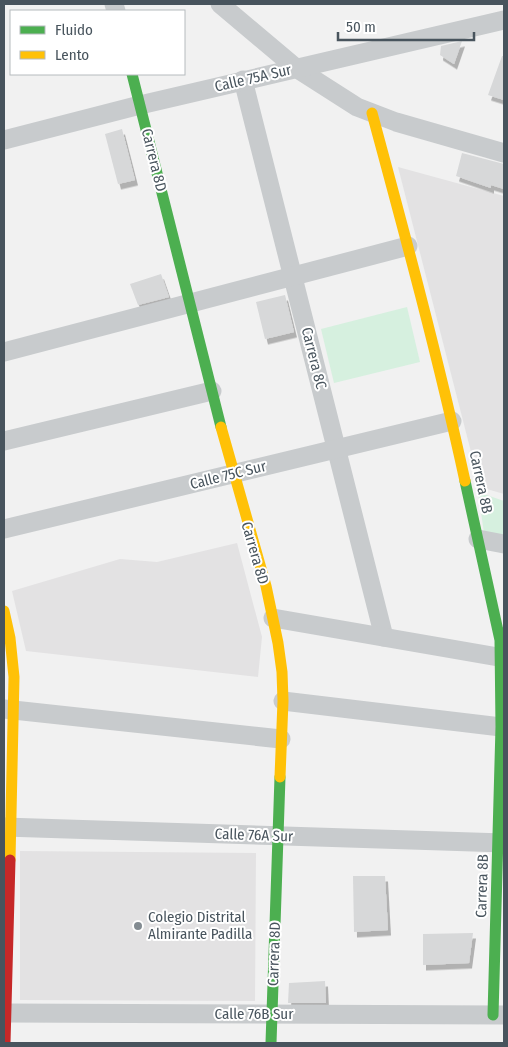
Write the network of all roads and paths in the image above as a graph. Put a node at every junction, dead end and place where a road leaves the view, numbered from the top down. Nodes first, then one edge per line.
1 (220, 4) edge
2 (504, 20) edge
3 (296, 68) junction
4 (132, 75) edge
5 (243, 80) junction
6 (140, 105) junction
7 (372, 113) junction
8 (4, 140) edge
9 (504, 154) edge
10 (408, 246) junction
11 (293, 276) junction
12 (190, 303) junction
13 (4, 352) edge
14 (212, 391) junction
15 (452, 420) junction
16 (4, 441) edge
17 (336, 448) junction
18 (233, 474) junction
19 (4, 529) edge
20 (478, 539) junction
21 (504, 544) edge
22 (4, 611) edge
23 (273, 618) junction
24 (384, 637) junction
25 (503, 657) edge
26 (283, 701) junction
27 (9, 710) edge
28 (501, 727) junction
29 (281, 739) junction
30 (7, 827) edge
31 (278, 836) junction
32 (501, 843) edge
33 (499, 991) edge
34 (5, 1013) edge
35 (271, 1014) junction
36 (499, 1015) edge
37 (5, 1043) edge
38 (271, 1043) edge

1 - 3 street
2 - 3 street, Calle 75A Sur
3 - 5 street, Calle 75A Sur
3 - 7 street
4 - 6 street, Carrera 8D
5 - 6 street, Calle 75A Sur
5 - 11 street, Carrera 8C
6 - 8 street, Calle 75A Sur
6 - 12 street, Carrera 8D
7 - 9 street
7 - 10 street, Carrera 8B
10 - 11 street
10 - 15 street, Carrera 8B
11 - 12 street
11 - 17 street, Carrera 8C
12 - 13 street
12 - 14 street, Carrera 8D
14 - 16 street
14 - 18 street, Carrera 8D
15 - 17 street, Calle 75C Sur
15 - 20 street, Carrera 8B
17 - 18 street, Calle 75C Sur
17 - 24 street, Carrera 8C
18 - 19 street, Calle 75C Sur
18 - 23 street, Carrera 8D
20 - 21 street
20 - 25 street, Carrera 8B
22 - 27 street
23 - 24 street
23 - 26 street, Carrera 8D
24 - 25 street
25 - 28 street, Carrera 8B
26 - 28 street
26 - 29 street, Carrera 8D
27 - 29 street
27 - 30 street
28 - 32 street, Carrera 8B
29 - 31 street, Carrera 8D
30 - 31 street, Calle 76A Sur
30 - 34 street
31 - 32 street, Calle 76A Sur
31 - 35 street, Carrera 8D
32 - 33 street, Carrera 8B
33 - 36 street, Carrera 8B
34 - 35 street, Calle 76B Sur
34 - 37 street
35 - 36 street, Calle 76B Sur
35 - 38 street, Carrera 8D

